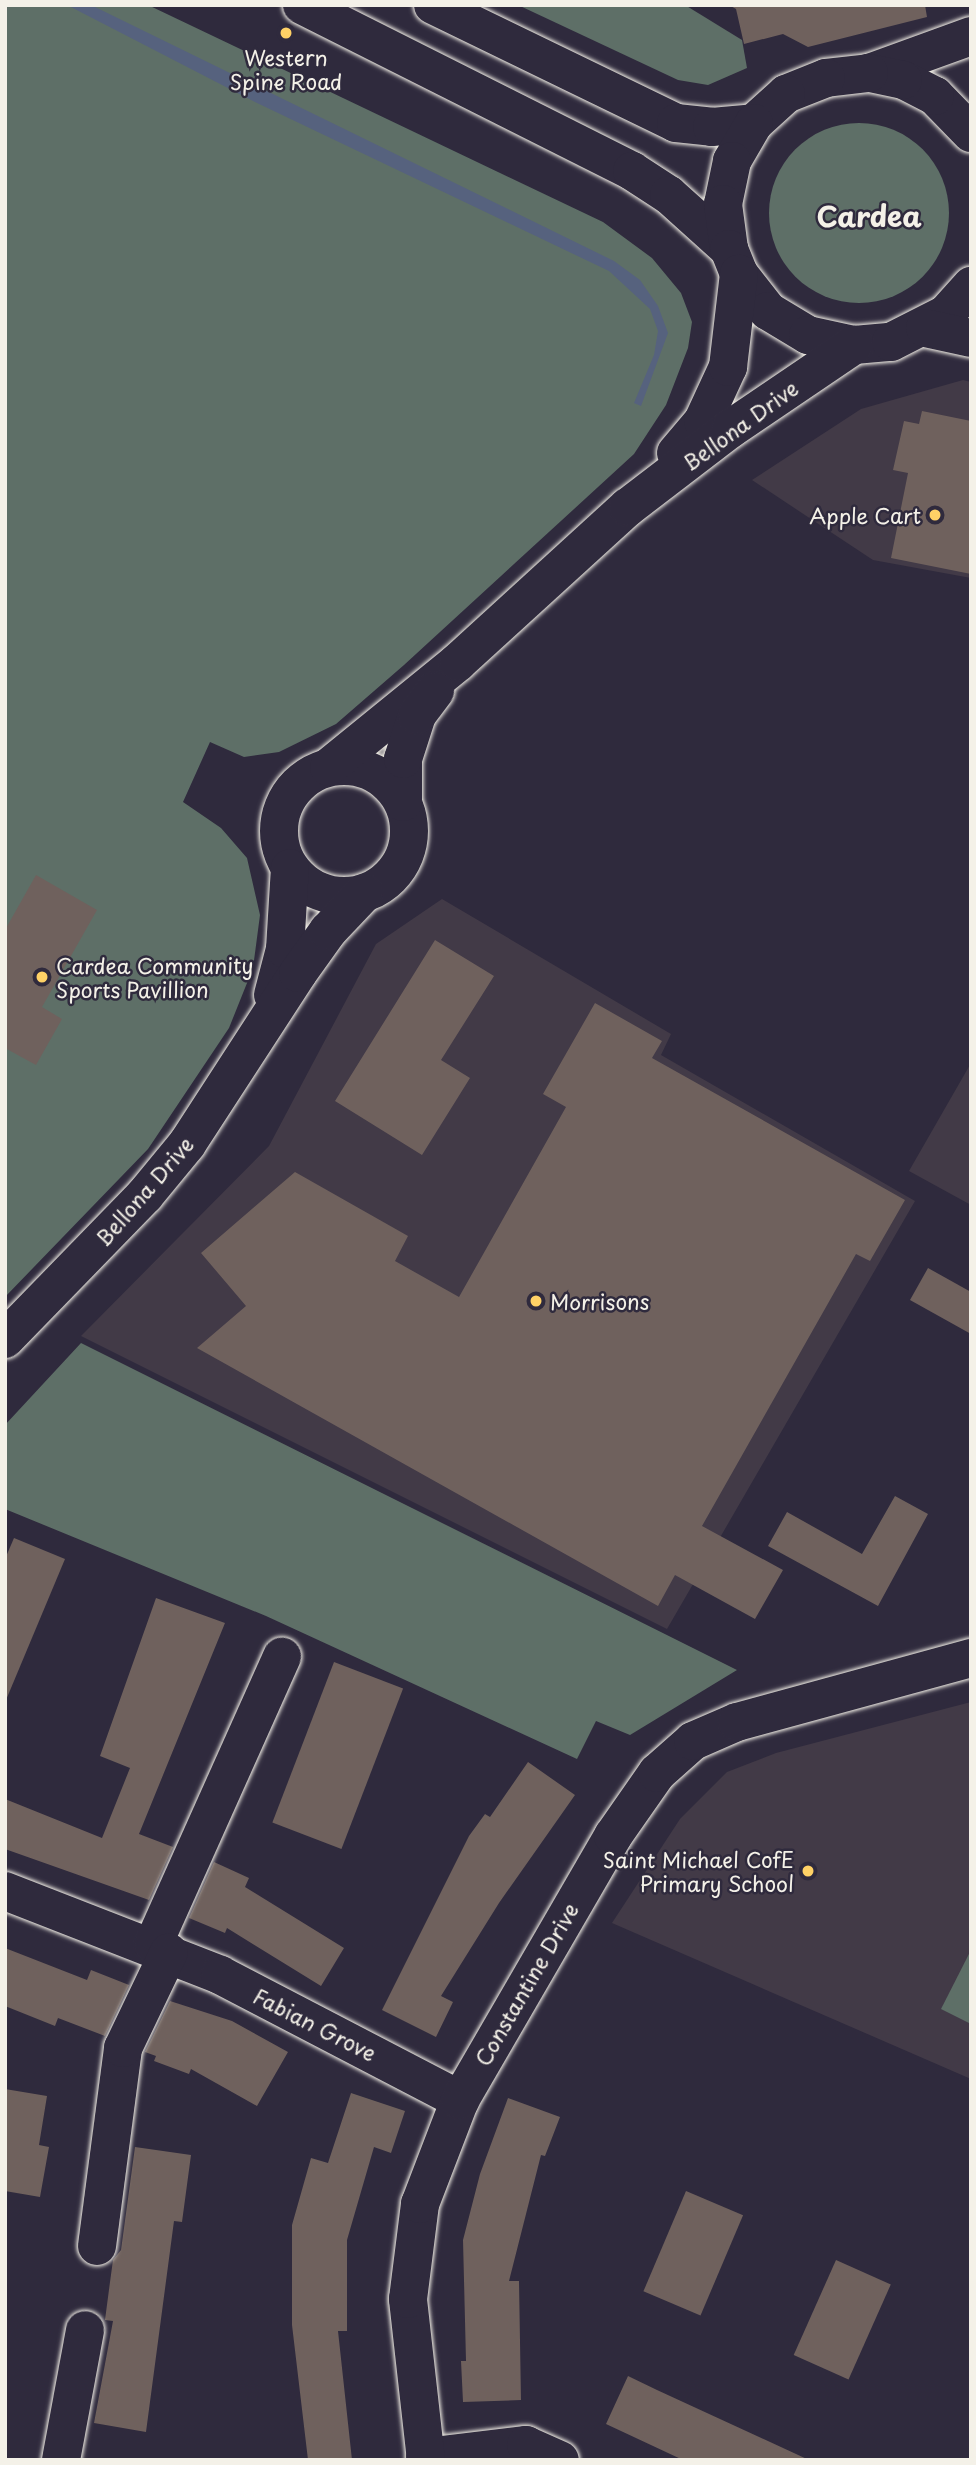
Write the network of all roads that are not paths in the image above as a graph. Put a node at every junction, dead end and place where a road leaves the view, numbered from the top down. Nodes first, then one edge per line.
1 (302, 5) edge
2 (433, 5) edge
3 (971, 36) edge
4 (869, 73) junction
5 (754, 123) junction
6 (971, 133) edge
7 (734, 261) junction
8 (971, 286) edge
9 (925, 328) junction
10 (971, 338) edge
11 (854, 345) junction
12 (628, 507) junction
13 (458, 662) junction
14 (328, 768) junction
15 (403, 802) junction
16 (290, 868) junction
17 (364, 893) junction
18 (262, 1026) junction
19 (5, 1339) edge
20 (282, 1657) dead end
21 (971, 1658) edge
22 (5, 1891) edge
23 (161, 1949) junction
24 (460, 2100) junction
25 (97, 2246) dead end
26 (85, 2329) dead end
27 (426, 2458) edge
28 (61, 2460) edge
29 (560, 2460) edge

1 - 7 street
2 - 5 street
3 - 4 street
4 - 5 street, Bellona Drive
4 - 6 street
5 - 7 street, Bellona Drive
7 - 11 street
7 - 12 street, Bellona Drive
8 - 9 street
9 - 10 street
9 - 11 street
11 - 12 street, Bellona Drive
12 - 13 street, Bellona Drive
13 - 14 street, Bellona Drive
13 - 15 street, Bellona Drive
14 - 15 street
14 - 16 street, Bellona Drive
15 - 17 street, Bellona Drive
16 - 17 street
16 - 18 street, Bellona Drive
17 - 18 street, Bellona Drive
18 - 19 street, Bellona Drive
20 - 23 street
21 - 24 street, Constantine Drive
22 - 23 street, Fabian Grove
23 - 24 street, Fabian Grove
23 - 25 street
24 - 27 street, Constantine Drive
26 - 28 street
27 - 29 street

